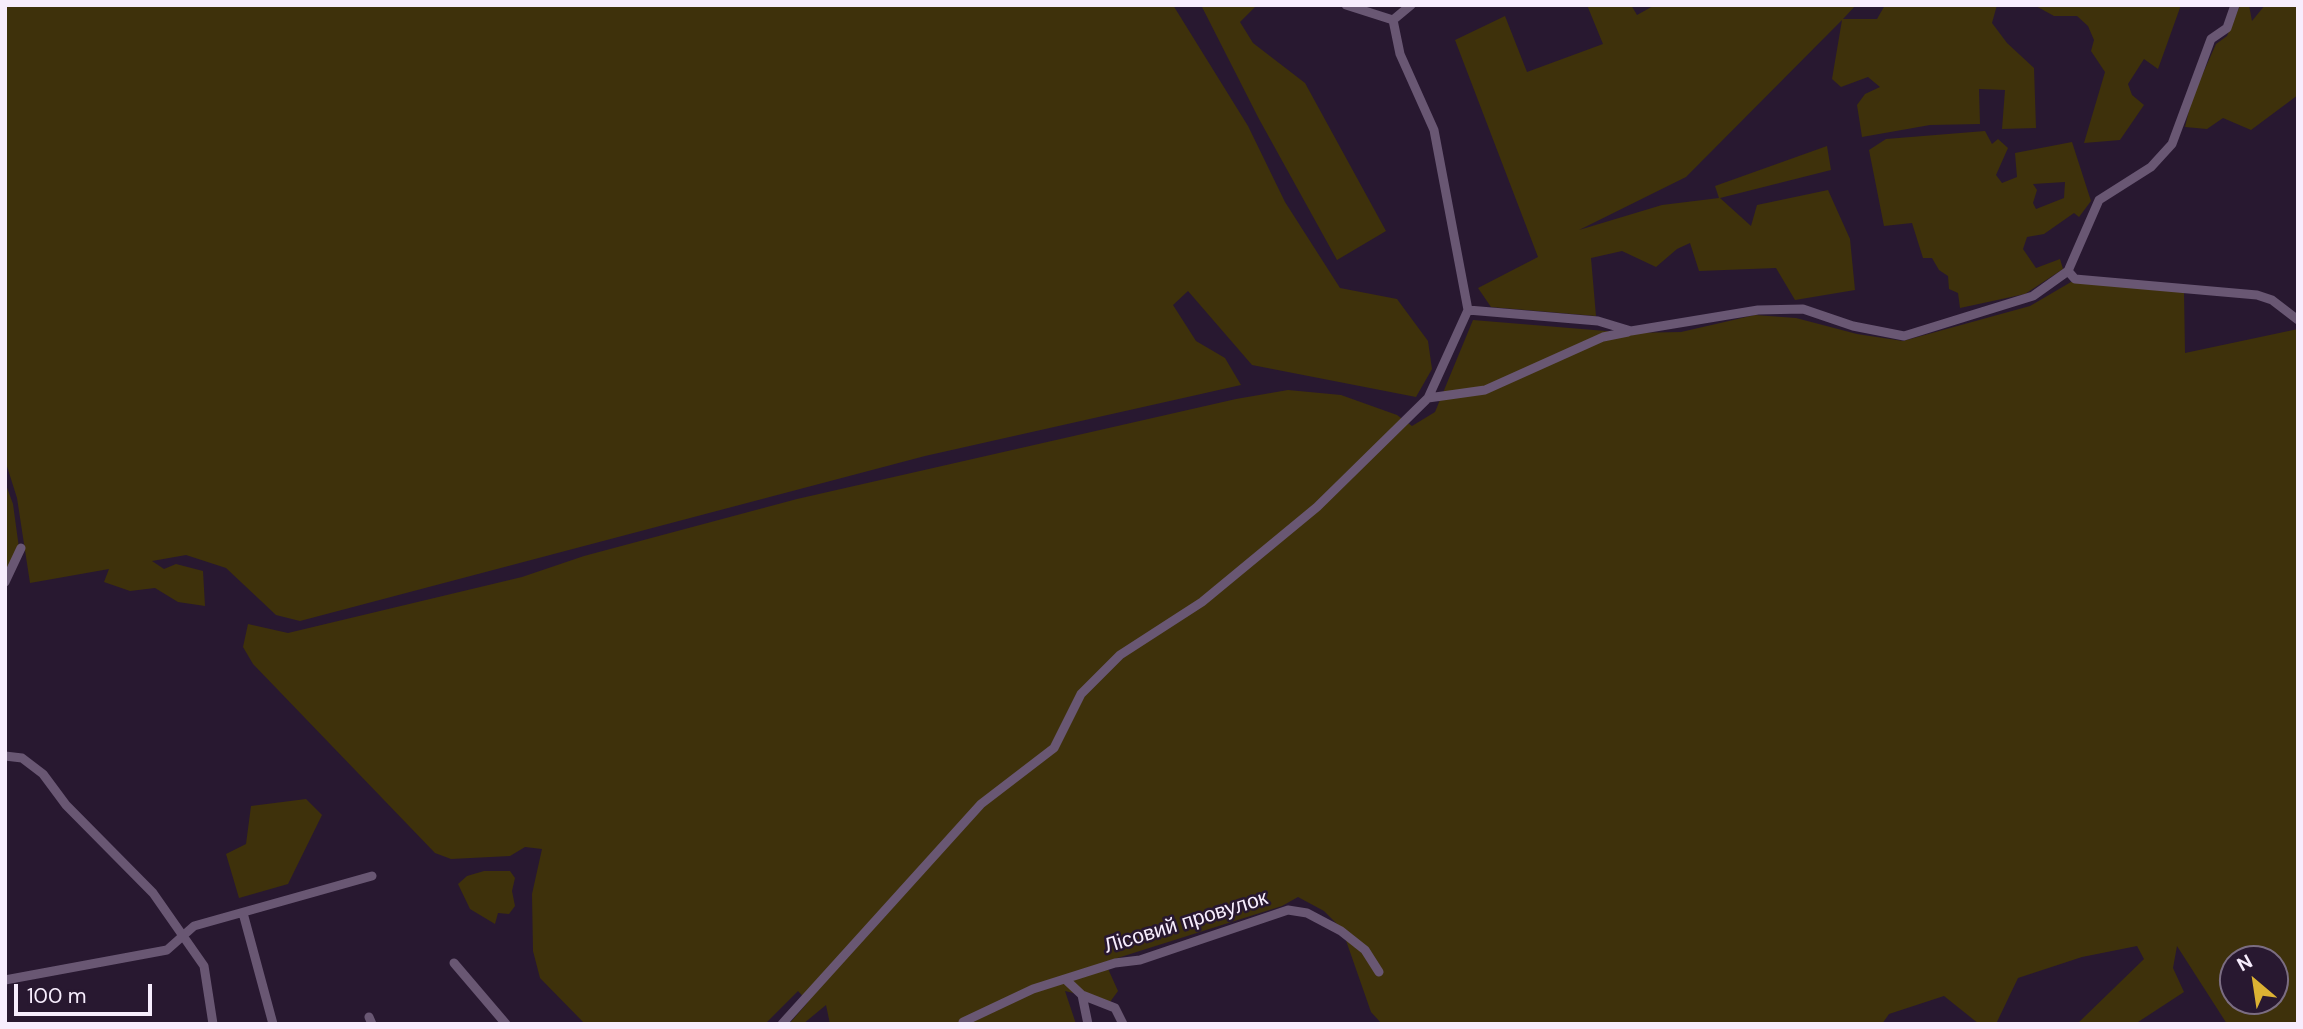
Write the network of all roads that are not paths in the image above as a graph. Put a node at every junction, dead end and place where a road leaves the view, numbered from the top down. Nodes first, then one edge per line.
1 (1346, 5) edge
2 (1411, 5) edge
3 (2235, 5) edge
4 (1393, 20) junction
5 (2068, 271) junction
6 (1468, 310) junction
7 (2298, 320) edge
8 (1631, 331) junction
9 (1428, 398) junction
10 (21, 548) dead end
11 (5, 582) edge
12 (5, 756) edge
13 (372, 876) dead end
14 (243, 913) junction
15 (181, 937) junction
16 (454, 963) dead end
17 (1379, 972) dead end
18 (1065, 979) junction
19 (5, 980) edge
20 (1082, 995) junction
21 (961, 1023) edge
22 (213, 1024) edge
23 (273, 1024) edge
24 (506, 1024) edge
25 (782, 1024) edge
26 (1088, 1024) edge
27 (1123, 1024) edge

1 - 4 street
2 - 4 street
3 - 5 street
4 - 6 street
5 - 7 street
5 - 8 street
6 - 8 street
6 - 9 street
8 - 9 street
9 - 25 street
10 - 11 street
12 - 15 street
13 - 14 street
14 - 15 street
14 - 23 street
15 - 19 street
15 - 22 street
16 - 24 street
17 - 18 street, Лісовий провулок
18 - 20 street
18 - 21 street, Лісовий провулок
20 - 26 street
20 - 27 street

